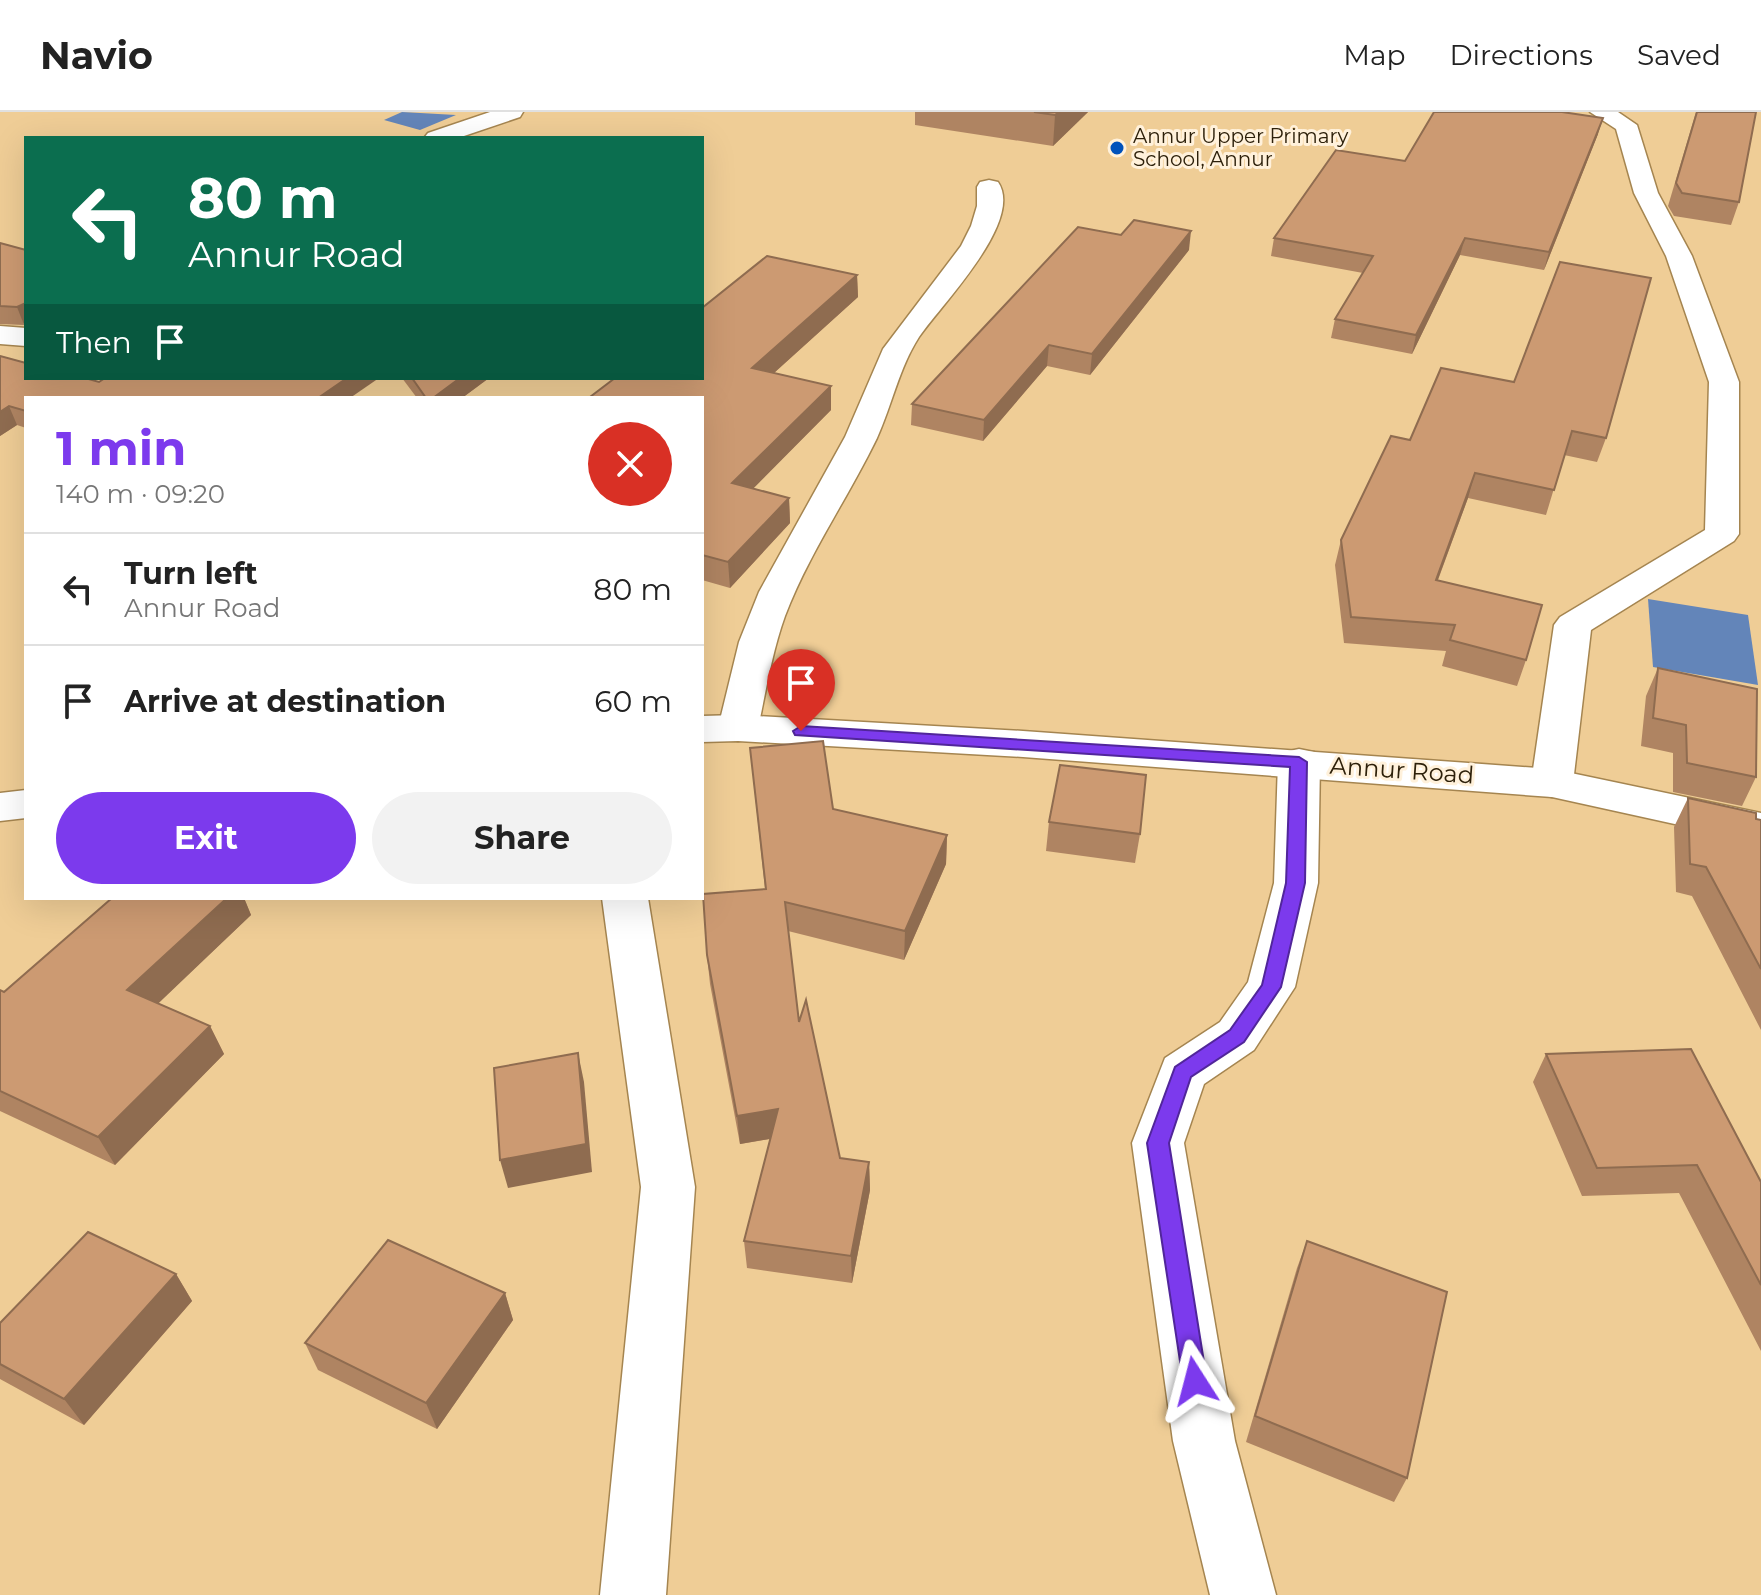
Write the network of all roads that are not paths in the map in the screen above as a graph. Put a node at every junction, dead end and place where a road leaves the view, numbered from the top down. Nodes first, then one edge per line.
1 (512, 112) edge
2 (1601, 112) edge
3 (442, 136) edge
4 (989, 187) dead end
5 (0, 335) edge
6 (24, 337) edge
7 (720, 729) edge
8 (1299, 762) junction
9 (1552, 783) junction
10 (24, 804) edge
11 (0, 807) edge
12 (1761, 828) edge
13 (625, 900) edge
14 (633, 1595) edge
15 (1243, 1595) edge

1 - 3 street
2 - 9 street
4 - 7 street
5 - 6 street
7 - 8 street, Annur Road
8 - 9 street, Annur Road
8 - 15 street
9 - 12 street, Annur Road
10 - 11 street
13 - 14 street

